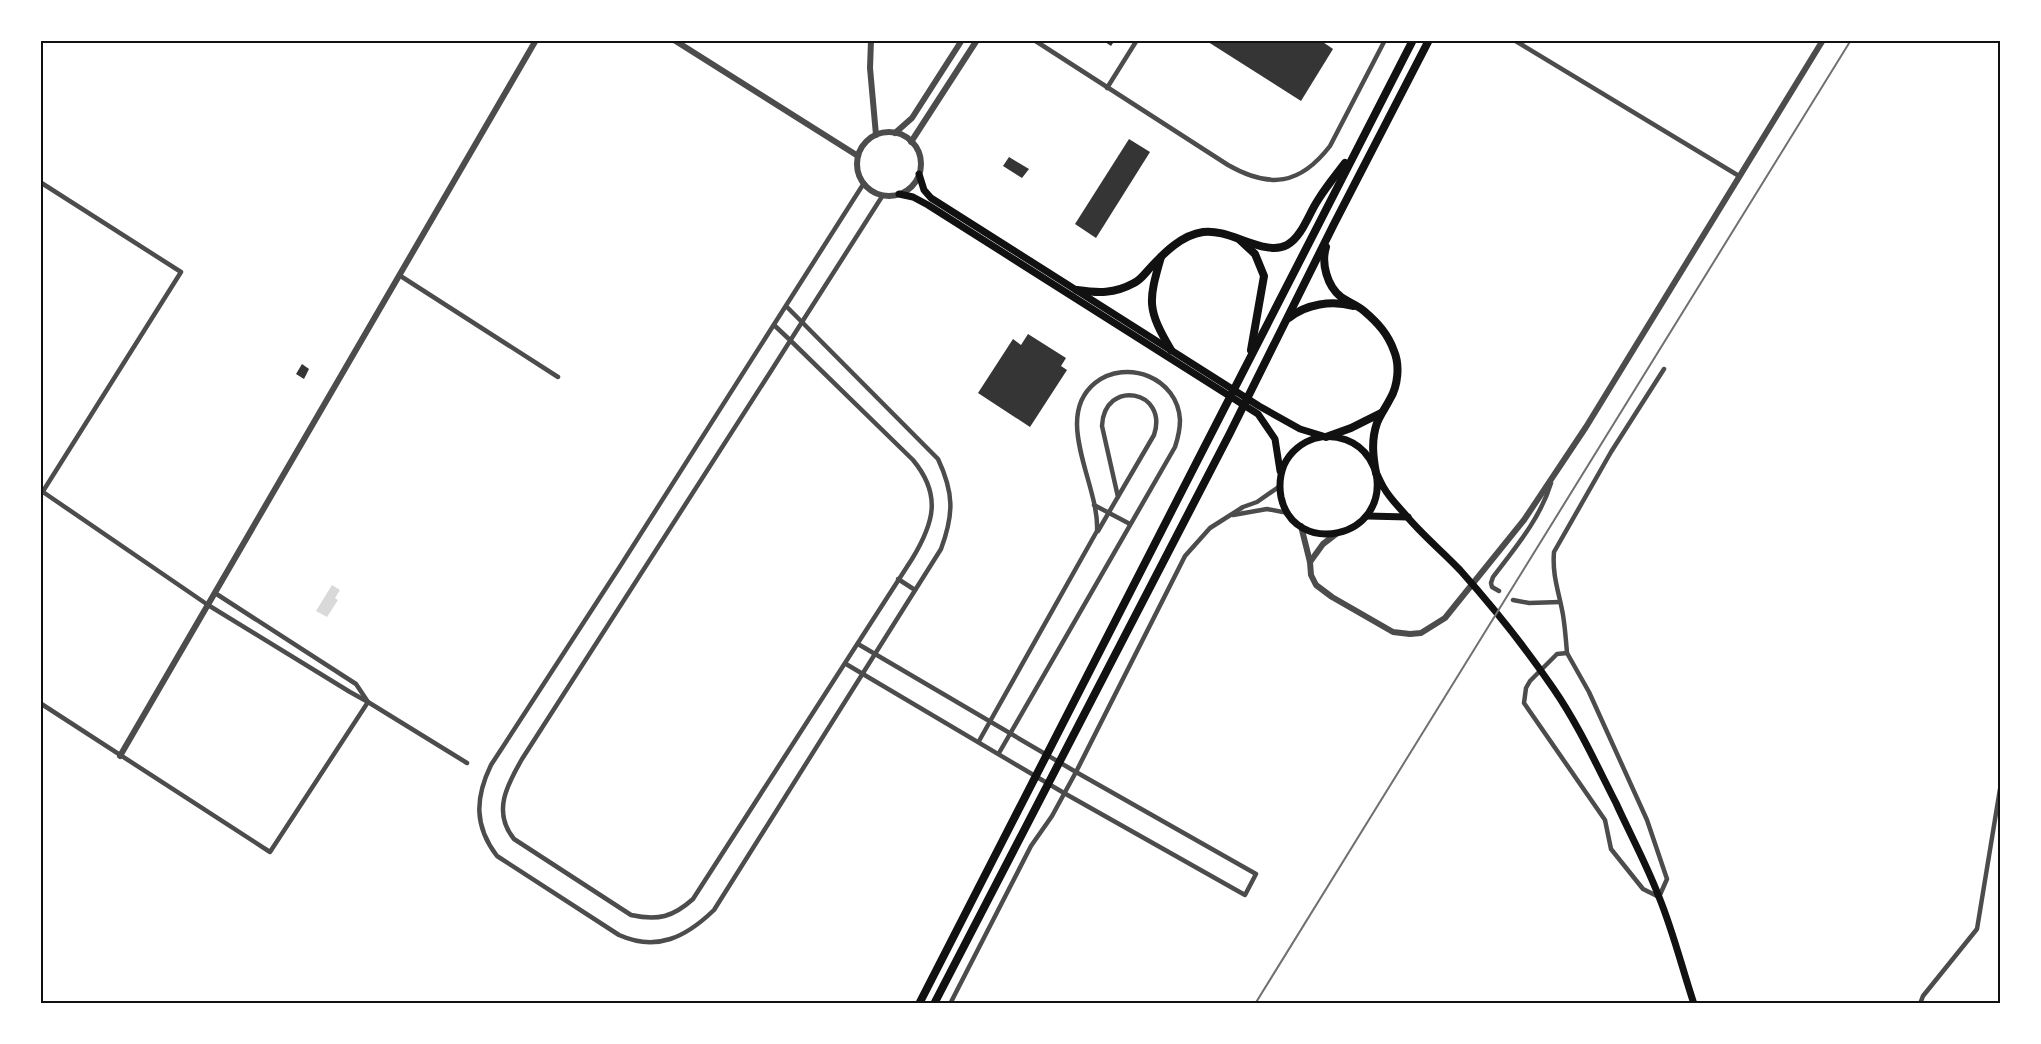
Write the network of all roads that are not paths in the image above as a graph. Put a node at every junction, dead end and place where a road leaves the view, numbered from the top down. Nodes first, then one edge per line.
1 (536, 40) edge
2 (674, 40) edge
3 (871, 40) edge
4 (962, 40) edge
5 (977, 40) edge
6 (1034, 40) edge
7 (1137, 40) edge
8 (1385, 40) edge
9 (1413, 40) edge
10 (1429, 40) edge
11 (1514, 40) edge
12 (1823, 40) edge
13 (1107, 88) junction
14 (895, 133) junction
15 (876, 135) junction
16 (1360, 141) junction
17 (911, 142) junction
18 (858, 156) junction
19 (919, 174) junction
20 (1739, 176) junction
21 (40, 182) edge
22 (864, 183) junction
23 (899, 194) junction
24 (883, 195) junction
25 (930, 201) junction
26 (1334, 224) junction
27 (1237, 237) junction
28 (1162, 255) junction
29 (399, 275) junction
30 (1077, 290) junction
31 (787, 307) junction
32 (1363, 310) junction
33 (1286, 320) junction
34 (802, 322) junction
35 (774, 325) junction
36 (790, 340) junction
37 (1171, 350) junction
38 (1250, 358) junction
39 (1664, 369) dead end
40 (558, 376) dead end
41 (1259, 410) junction
42 (1382, 413) junction
43 (1326, 437) junction
44 (1376, 473) junction
45 (1280, 477) junction
46 (1553, 477) junction
47 (1280, 486) junction
48 (42, 494) edge
49 (1118, 498) junction
50 (1094, 505) junction
51 (1109, 512) junction
52 (1288, 513) junction
53 (1230, 516) junction
54 (1367, 516) junction
55 (1408, 517) junction
56 (1130, 524) junction
57 (1301, 526) junction
58 (1336, 534) junction
59 (1095, 538) junction
60 (1310, 562) junction
61 (898, 579) junction
62 (915, 590) junction
63 (1499, 591) dead end
64 (215, 593) junction
65 (1513, 600) dead end
66 (1560, 602) junction
67 (208, 605) junction
68 (858, 644) junction
69 (1567, 653) junction
70 (875, 654) junction
71 (846, 664) junction
72 (862, 674) junction
73 (368, 702) junction
74 (40, 703) edge
75 (990, 722) junction
76 (1010, 733) junction
77 (979, 741) junction
78 (999, 753) junction
79 (120, 756) junction
80 (467, 763) dead end
81 (1076, 772) junction
82 (2001, 789) edge
83 (1064, 793) junction
84 (1659, 897) junction
85 (919, 1004) edge
86 (934, 1004) edge
87 (950, 1004) edge
88 (1694, 1004) edge
89 (1920, 1004) edge

1 - 29 street
2 - 18 street
3 - 15 street
4 - 14 street
5 - 17 street
6 - 13 street
7 - 13 street
8 - 13 street
9 - 16 highway
10 - 26 highway
11 - 20 street
12 - 20 street
14 - 15 street
14 - 17 street
15 - 18 street
16 - 27 highway
16 - 38 highway
17 - 19 street
18 - 22 street
19 - 23 street
19 - 25 main road
20 - 46 street
21 - 48 street
22 - 24 street
22 - 31 street
23 - 24 street
23 - 25 main road
24 - 34 street
25 - 30 main road
25 - 41 main road
26 - 32 highway
26 - 33 highway
27 - 28 highway
27 - 38 highway
28 - 30 highway
28 - 37 highway
29 - 40 street
29 - 64 street
30 - 37 main road
31 - 34 street
31 - 35 street
32 - 33 highway
32 - 42 highway
33 - 86 highway
34 - 36 street
34 - 62 street
35 - 36 street
35 - 72 street
36 - 61 street
36 - 71 street
37 - 41 main road
38 - 85 highway
39 - 66 street
41 - 43 main road
41 - 45 main road
42 - 43 highway
42 - 44 highway
43 - 44 main road
43 - 45 main road
44 - 54 main road
44 - 55 main road
45 - 47 main road
46 - 60 street
46 - 63 street
47 - 52 main road
47 - 53 street
48 - 67 street
49 - 49 street
49 - 51 street
50 - 51 street
50 - 56 street
50 - 59 street
51 - 56 street
51 - 59 street
52 - 53 street
52 - 57 main road
53 - 81 street
54 - 55 main road
54 - 58 main road
55 - 84 main road
56 - 76 street
57 - 58 main road
57 - 60 street
58 - 60 street
59 - 75 street
61 - 62 street
61 - 68 street
62 - 70 street
64 - 67 street
64 - 73 street
65 - 66 street
66 - 69 street
67 - 73 street
67 - 79 street
68 - 70 street
68 - 71 street
69 - 84 street
69 - 84 street
70 - 72 street
70 - 75 street
71 - 72 street
72 - 77 street
73 - 79 street
73 - 80 street
74 - 79 street
75 - 76 street
75 - 77 street
76 - 78 street
76 - 81 street
77 - 78 street
78 - 83 street
81 - 83 street
81 - 83 street
82 - 89 street
83 - 87 street
84 - 88 main road

